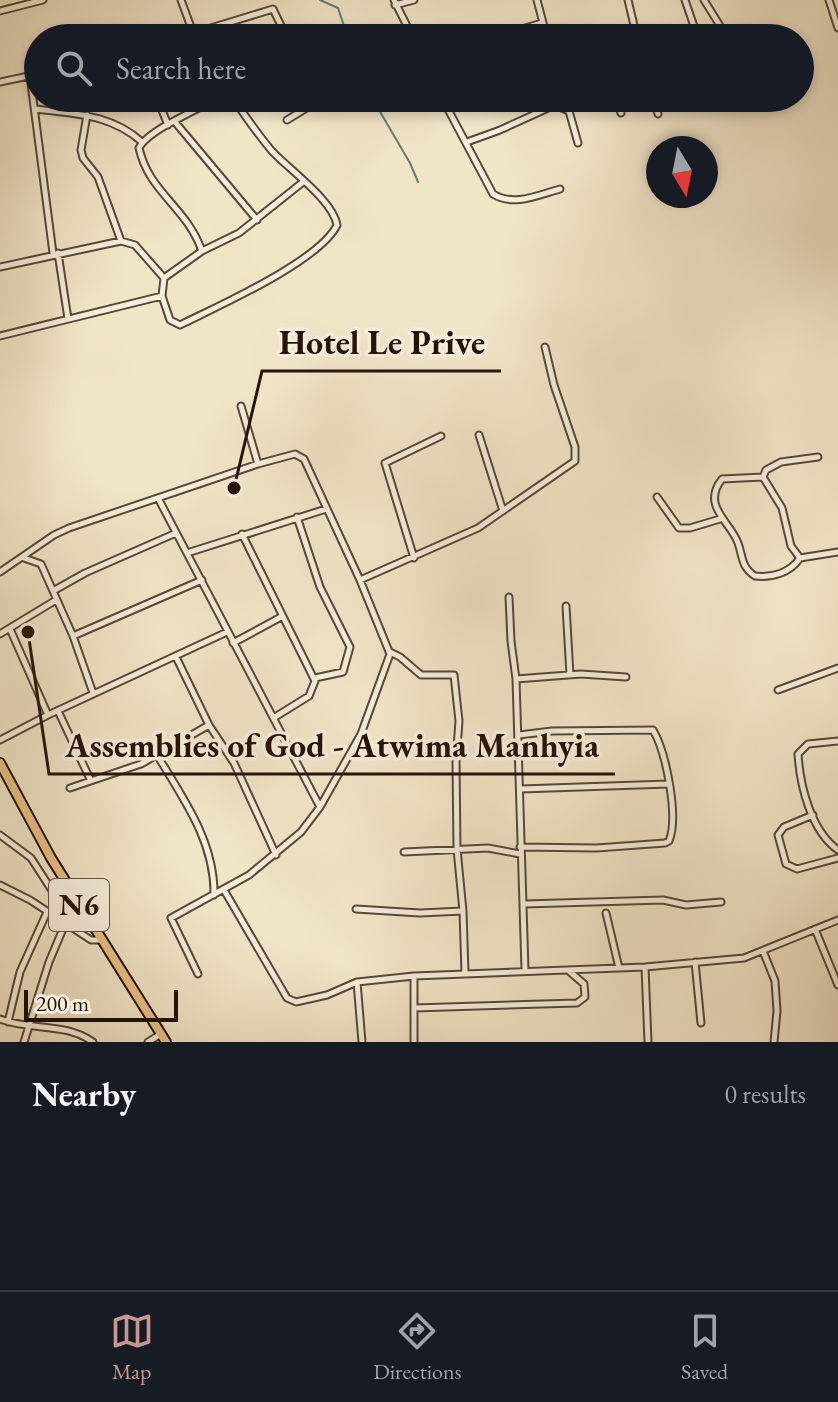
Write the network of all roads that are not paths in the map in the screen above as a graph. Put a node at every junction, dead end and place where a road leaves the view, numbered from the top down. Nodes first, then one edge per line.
1 (43, 0) edge
2 (181, 0) edge
3 (414, 0) edge
4 (537, 0) edge
5 (628, 0) edge
6 (685, 0) edge
7 (704, 0) edge
8 (829, 0) edge
9 (26, 2) edge
10 (394, 2) edge
11 (0, 11) edge
12 (542, 23) joint
13 (189, 24) edge
14 (229, 24) edge
15 (280, 24) edge
16 (406, 24) edge
17 (539, 24) edge
18 (634, 24) edge
19 (694, 24) edge
20 (719, 24) edge
21 (838, 28) edge
22 (24, 77) edge
23 (0, 82) edge
24 (34, 112) edge
25 (60, 112) edge
26 (163, 112) edge
27 (193, 112) edge
28 (243, 112) edge
29 (300, 112) edge
30 (450, 112) edge
31 (534, 112) edge
32 (569, 112) edge
33 (87, 115) junction
34 (287, 120) dead end
35 (175, 122) junction
36 (168, 125) junction
37 (142, 142) junction
38 (467, 142) junction
39 (578, 143) dead end
40 (303, 182) junction
41 (560, 189) dead end
42 (257, 220) junction
43 (121, 241) junction
44 (202, 251) junction
45 (55, 253) junction
46 (0, 267) edge
47 (164, 278) junction
48 (162, 296) junction
49 (68, 319) junction
50 (0, 336) edge
51 (545, 347) dead end
52 (241, 406) dead end
53 (479, 435) dead end
54 (441, 436) dead end
55 (818, 457) dead end
56 (258, 464) junction
57 (763, 477) junction
58 (657, 497) dead end
59 (158, 498) junction
60 (326, 509) junction
61 (503, 511) junction
62 (297, 517) junction
63 (720, 519) junction
64 (176, 533) junction
65 (242, 534) junction
66 (838, 552) edge
67 (187, 553) junction
68 (23, 557) junction
69 (414, 558) junction
70 (800, 558) junction
71 (0, 572) edge
72 (202, 580) junction
73 (360, 580) junction
74 (53, 591) junction
75 (509, 597) dead end
76 (56, 600) junction
77 (566, 606) dead end
78 (281, 617) junction
79 (10, 629) junction
80 (227, 632) junction
81 (0, 634) edge
82 (73, 636) junction
83 (233, 643) junction
84 (390, 652) junction
85 (176, 657) junction
86 (838, 668) edge
87 (570, 675) junction
88 (626, 677) dead end
89 (315, 678) junction
90 (516, 679) junction
91 (778, 690) dead end
92 (93, 694) junction
93 (58, 711) junction
94 (48, 715) junction
95 (275, 717) junction
96 (209, 725) junction
97 (519, 735) junction
98 (0, 740) edge
99 (838, 741) edge
100 (157, 755) junction
101 (0, 763) edge
102 (90, 779) junction
103 (668, 784) junction
104 (70, 788) dead end
105 (521, 789) junction
106 (320, 807) junction
107 (813, 815) junction
108 (0, 835) edge
109 (457, 849) junction
110 (520, 850) junction
111 (838, 850) edge
112 (404, 852) dead end
113 (276, 855) junction
114 (838, 858) edge
115 (0, 885) edge
116 (224, 890) junction
117 (214, 896) junction
118 (721, 902) dead end
119 (60, 903) dead end
120 (524, 904) junction
121 (356, 909) dead end
122 (463, 911) junction
123 (47, 912) junction
124 (606, 913) dead end
125 (838, 920) edge
126 (65, 924) junction
127 (815, 929) junction
128 (102, 940) junction
129 (763, 951) junction
130 (695, 962) junction
131 (645, 967) junction
132 (619, 968) junction
133 (525, 970) junction
134 (568, 970) junction
135 (465, 973) junction
136 (198, 974) dead end
137 (414, 976) junction
138 (357, 982) junction
139 (838, 985) edge
140 (414, 1008) junction
141 (0, 1019) edge
142 (8, 1022) junction
143 (701, 1023) dead end
144 (29, 1026) junction
145 (83, 1035) junction
146 (163, 1038) edge
147 (24, 1042) edge
148 (80, 1042) edge
149 (93, 1042) edge
150 (148, 1042) edge
151 (362, 1042) edge
152 (414, 1042) edge
153 (648, 1042) edge
154 (774, 1042) edge

1 - 9 street
2 - 13 street
3 - 10 street
4 - 12 street
5 - 18 street
6 - 19 street
7 - 20 street
8 - 21 street
9 - 11 street
10 - 16 street
12 - 17 street
14 - 15 street
22 - 23 street
24 - 45 street
25 - 33 street
26 - 36 street
27 - 35 street
28 - 40 street
29 - 34 street
30 - 38 street
31 - 38 street
32 - 39 street
33 - 37 street
33 - 43 street
35 - 36 street
35 - 42 street
36 - 37 street
37 - 44 street
38 - 41 street
40 - 42 street
40 - 48 street
42 - 44 street
43 - 45 street
43 - 47 street
44 - 47 street
45 - 46 street
45 - 49 street
47 - 48 street
48 - 49 street
49 - 50 street
51 - 61 street
52 - 56 street
53 - 61 street
54 - 69 street
55 - 57 street
56 - 59 street
56 - 60 street
57 - 63 street
57 - 70 street
58 - 63 street
59 - 64 street
59 - 68 street
60 - 62 street
60 - 73 street
61 - 69 street
62 - 65 street
62 - 89 street
63 - 70 street
64 - 67 street
64 - 74 street
65 - 67 street
65 - 78 street
66 - 70 street
67 - 72 street
68 - 71 street
68 - 74 street
69 - 73 street
72 - 80 street
72 - 82 street
73 - 84 street
74 - 76 street
75 - 90 street
76 - 79 street
76 - 82 street
77 - 87 street
78 - 83 street
78 - 89 street
79 - 81 street
79 - 94 street
80 - 83 street
80 - 85 street
82 - 92 street
83 - 95 street
84 - 106 street
84 - 109 street
85 - 92 street
85 - 96 street
86 - 91 street
87 - 88 street
87 - 90 street
89 - 95 street
90 - 97 street
92 - 93 street
93 - 94 street
93 - 102 street
94 - 98 street
95 - 106 street
96 - 100 street
96 - 113 street
97 - 103 street
97 - 105 street
99 - 107 street
100 - 102 street
100 - 117 street
101 - 128 main road, N6
102 - 104 street
103 - 105 street
103 - 110 street
105 - 110 street
106 - 113 street
107 - 111 street
107 - 114 street
108 - 119 street
109 - 110 street
109 - 112 street
109 - 122 street
110 - 120 street
113 - 116 street
115 - 123 street
116 - 117 street
116 - 138 street
117 - 136 street
118 - 120 street
120 - 133 street
121 - 122 street
122 - 135 street
123 - 126 street
123 - 142 street
124 - 132 street
125 - 127 street
126 - 128 street
126 - 144 street
127 - 129 street
127 - 139 street
128 - 146 main road, N6
129 - 130 street
129 - 154 street
130 - 131 street
130 - 143 street
131 - 132 street
131 - 153 street
132 - 134 street
133 - 134 street
133 - 135 street
134 - 140 street
135 - 137 street
137 - 138 street
137 - 140 street
138 - 151 street
140 - 152 street
141 - 142 street
142 - 144 street
144 - 145 street
144 - 147 street
145 - 148 street
145 - 149 street
146 - 150 street

